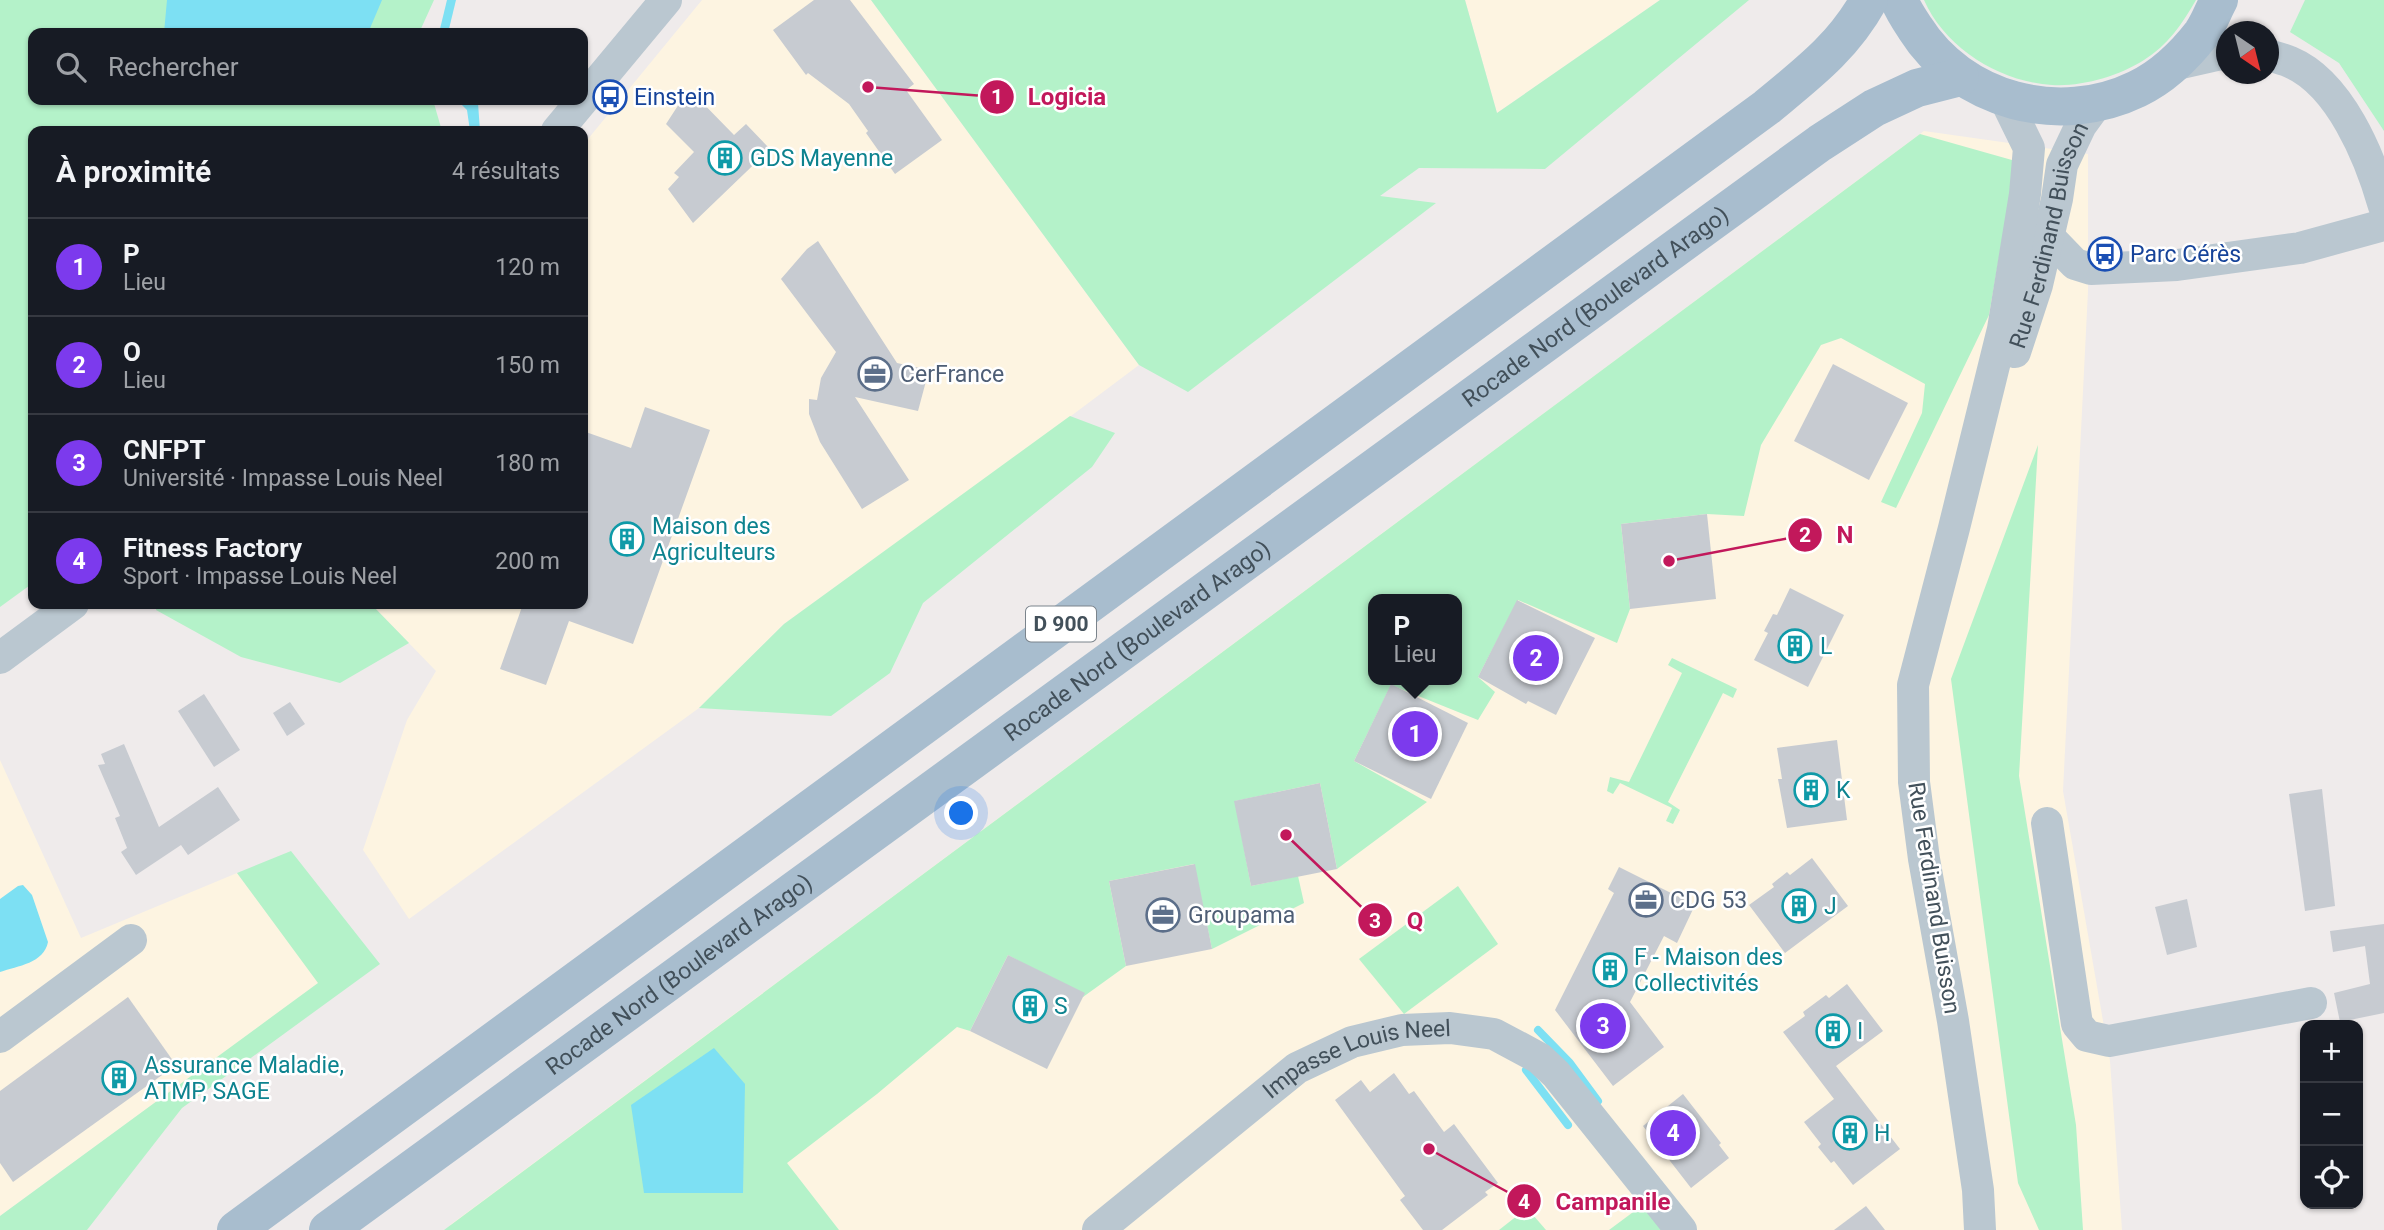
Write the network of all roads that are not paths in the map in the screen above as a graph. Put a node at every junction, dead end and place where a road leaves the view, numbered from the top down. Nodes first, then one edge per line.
1 (666, 0) edge
2 (1869, 0) edge
3 (1899, 0) edge
4 (2219, 0) edge
5 (2216, 55) edge
6 (2279, 58) edge
7 (2173, 65) junction
8 (1960, 77) junction
9 (588, 94) edge
10 (2005, 99) junction
11 (2097, 103) junction
12 (579, 105) edge
13 (561, 126) edge
14 (2384, 206) edge
15 (2384, 226) edge
16 (2048, 236) junction
17 (1954, 528) junction
18 (66, 609) edge
19 (0, 658) edge
20 (2047, 823) dead end
21 (131, 940) dead end
22 (2311, 1003) dead end
23 (0, 1037) edge
24 (236, 1230) edge
25 (328, 1230) edge
26 (1098, 1230) edge
27 (1681, 1230) edge
28 (1980, 1230) edge

1 - 9 street
2 - 24 main road, D 900
3 - 8 main road
4 - 7 main road
5 - 7 street
6 - 14 street
7 - 11 main road
8 - 10 main road
8 - 25 main road, Rocade Nord (Boulevard Arago) / D 900
10 - 11 main road
10 - 17 street, Rue Ferdinand Buisson
11 - 16 street, Rue Ferdinand Buisson
12 - 13 street
15 - 16 street
16 - 17 street, Rue Ferdinand Buisson
17 - 28 street, Rue Ferdinand Buisson
18 - 19 street
20 - 22 street
21 - 23 street
26 - 27 street, Impasse Louis Neel

